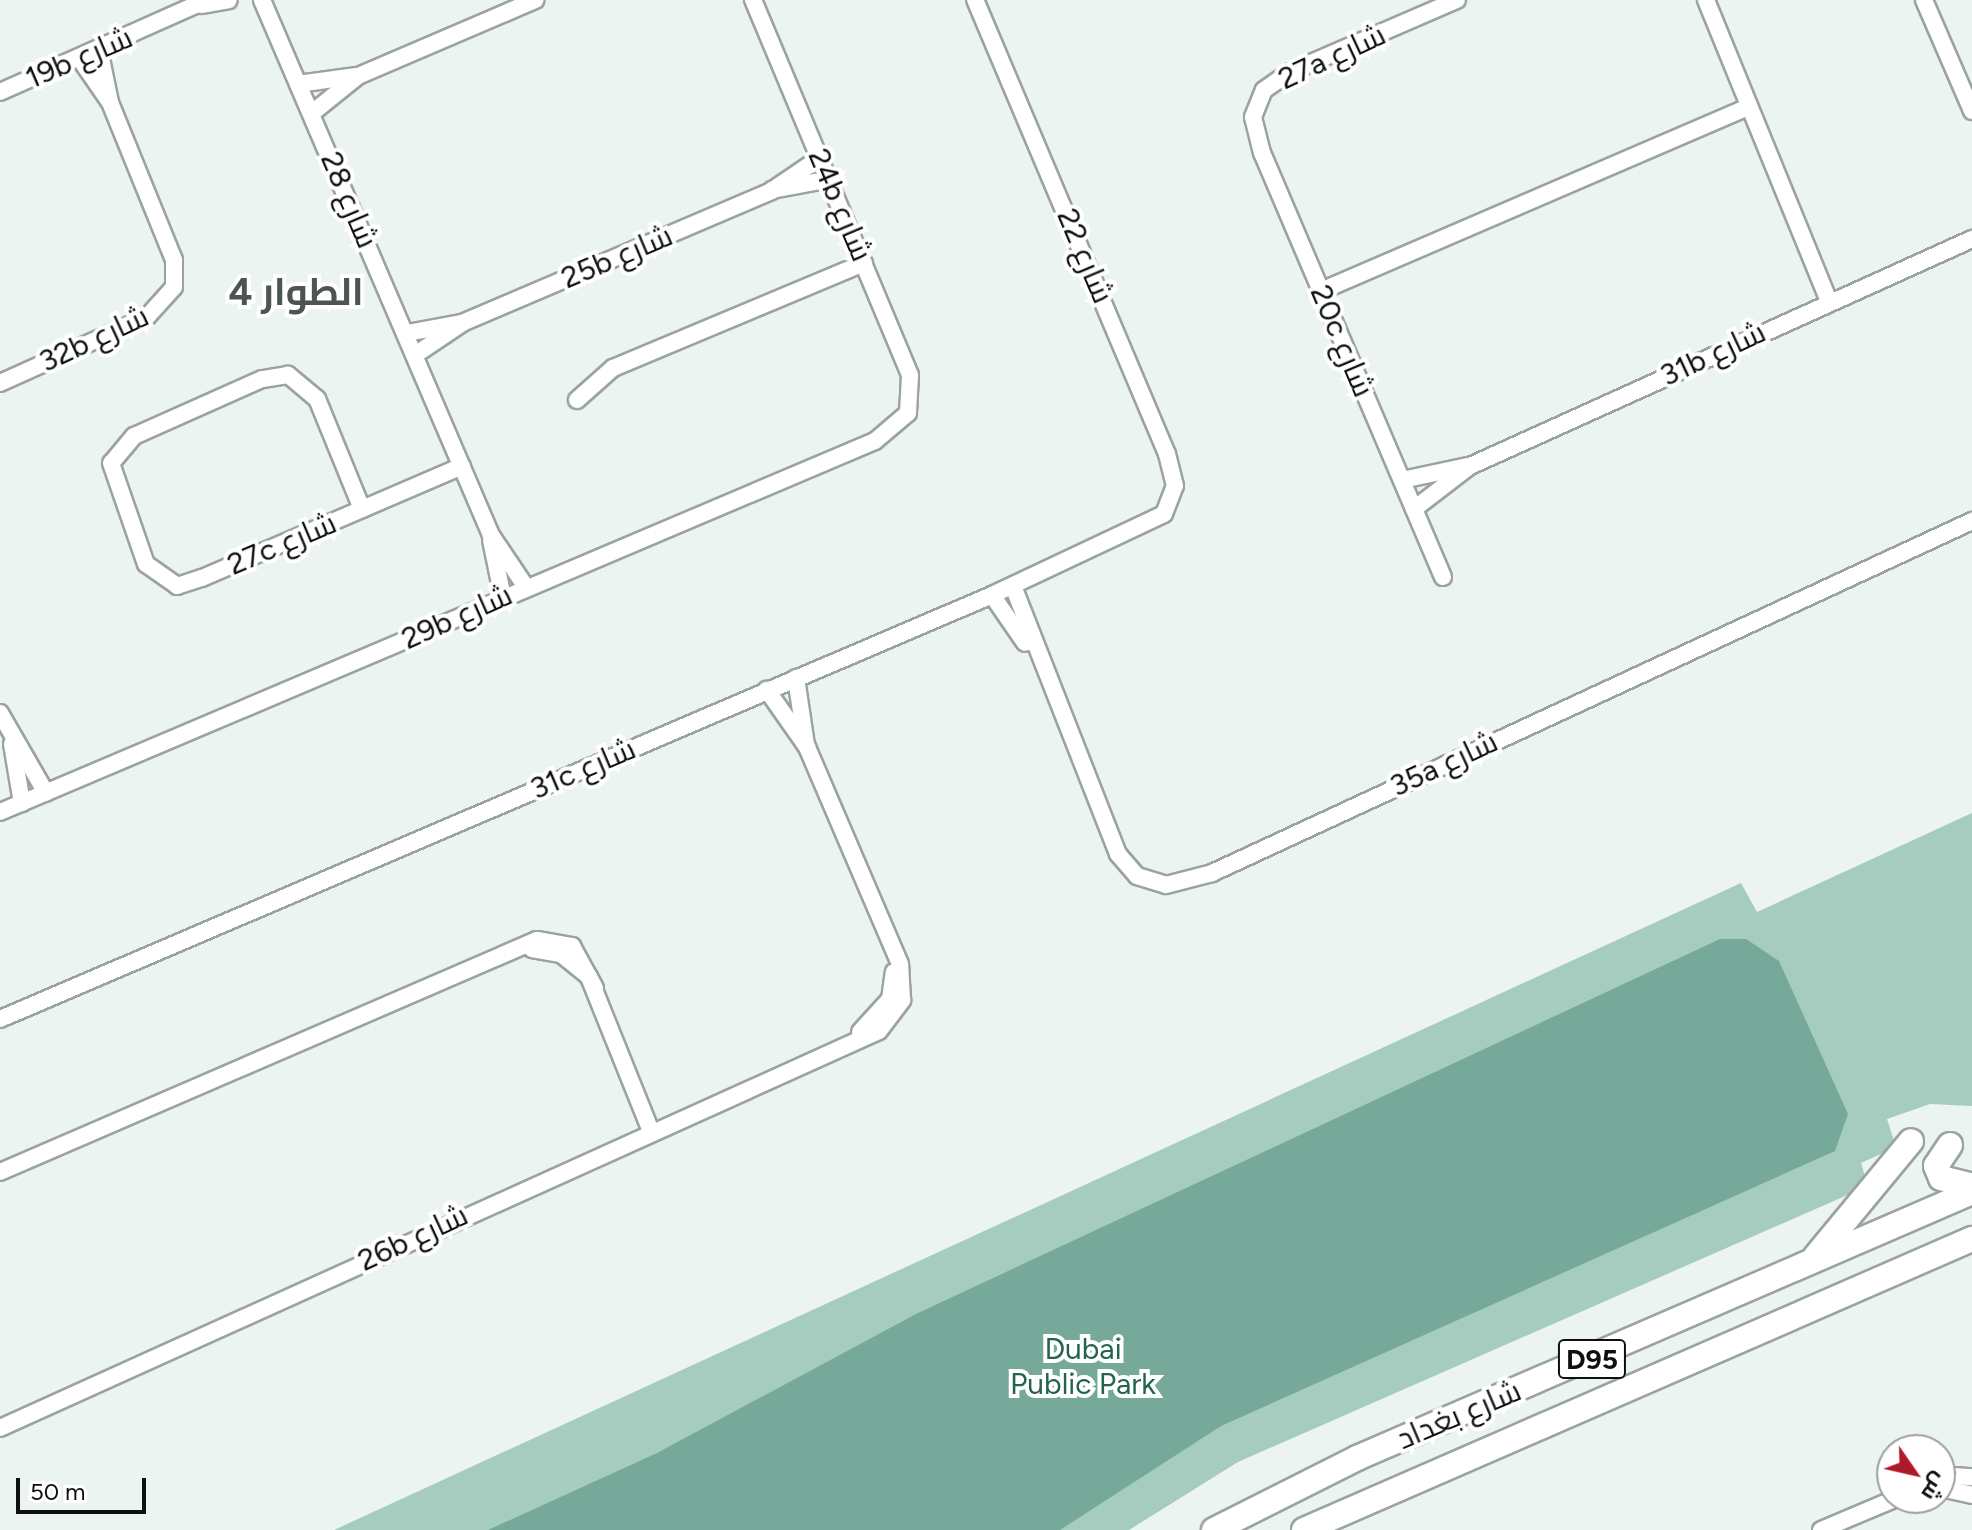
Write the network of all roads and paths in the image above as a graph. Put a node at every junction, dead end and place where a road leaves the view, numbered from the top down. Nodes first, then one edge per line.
1 (229, 0) edge
2 (262, 0) edge
3 (535, 0) edge
4 (753, 0) edge
5 (975, 0) edge
6 (1457, 0) edge
7 (1706, 0) edge
8 (1924, 0) edge
9 (205, 2) edge
10 (99, 49) junction
11 (80, 59) junction
12 (358, 76) junction
13 (298, 84) junction
14 (0, 92) edge
15 (110, 102) junction
16 (1257, 102) joint
17 (1749, 107) junction
18 (1972, 111) edge
19 (312, 113) junction
20 (821, 157) junction
21 (830, 179) junction
22 (771, 191) junction
23 (1972, 229) edge
24 (1964, 241) edge
25 (864, 263) junction
26 (1321, 291) junction
27 (1829, 301) junction
28 (462, 323) junction
29 (407, 333) junction
30 (415, 355) junction
31 (0, 383) edge
32 (577, 400) dead end
33 (908, 413) joint
34 (462, 466) junction
35 (1470, 466) junction
36 (1402, 480) junction
37 (362, 509) junction
38 (1414, 509) junction
39 (1164, 514) joint
40 (1972, 521) edge
41 (491, 535) junction
42 (1443, 577) dead end
43 (1013, 586) junction
44 (526, 587) junction
45 (992, 595) junction
46 (503, 598) junction
47 (1033, 654) junction
48 (796, 678) junction
49 (767, 690) junction
50 (0, 713) edge
51 (11, 739) junction
52 (807, 747) junction
53 (46, 793) junction
54 (22, 803) junction
55 (0, 812) edge
56 (0, 1019) edge
57 (650, 1129) junction
58 (1911, 1141) dead end
59 (1950, 1145) dead end
60 (0, 1172) edge
61 (1972, 1189) edge
62 (1972, 1239) edge
63 (1808, 1265) junction
64 (2, 1422) edge
65 (1876, 1506) edge
66 (1214, 1530) edge
67 (1304, 1530) edge
68 (1821, 1530) edge

1 - 9 street, 19b شارع
2 - 13 street, شارع 28
3 - 12 street
4 - 20 street, 24b شارع
5 - 39 street, شارع 22
6 - 16 street, 27a شارع
7 - 17 street
8 - 18 street
9 - 10 street, 19b شارع
10 - 11 street, 19b شارع
10 - 15 street, 32b شارع
11 - 14 street, 19b شارع
11 - 15 street, 32b شارع
12 - 13 street
12 - 19 street
13 - 19 street, شارع 28
15 - 31 street, 32b شارع
16 - 26 street, 20c شارع
17 - 26 street
17 - 27 street
19 - 29 street, شارع 28
20 - 21 street, 24b شارع
20 - 22 street, 25b شارع
21 - 22 street, 25b شارع
21 - 25 street, 24b شارع
22 - 28 street, 25b شارع
23 - 24 street, 31b شارع
24 - 27 street, 31b شارع
25 - 32 street
25 - 33 street, 24b شارع
26 - 36 street, 20c شارع
27 - 35 street, 31b شارع
28 - 29 street, 25b شارع
28 - 30 street, 25b شارع
29 - 30 street, شارع 28
30 - 34 street, شارع 28
33 - 44 street, 29b شارع
34 - 37 street, 27c شارع
34 - 41 street, شارع 28
35 - 36 street, 31b شارع
35 - 38 street, 31b شارع
36 - 38 street, 20c شارع
37 - 37 street, 27c شارع
38 - 42 street, 20c شارع
39 - 43 street, 31c شارع
40 - 47 street, 35a شارع
41 - 44 street, شارع 28
41 - 46 street, شارع 28
43 - 45 street, 31c شارع
43 - 47 street, 35a شارع
44 - 46 street, 29b شارع
45 - 47 street, 35a شارع
45 - 48 street, 31c شارع
46 - 53 street, 29b شارع
48 - 49 street, 31c شارع
48 - 52 street, 26b شارع
49 - 52 street, 26b شارع
49 - 56 street, 31c شارع
50 - 51 street
51 - 53 street
51 - 54 street
52 - 57 street, 26b شارع
53 - 54 street, 29b شارع
54 - 55 street, 29b شارع
57 - 60 street
57 - 64 street, 26b شارع
58 - 63 main road
59 - 61 main road
61 - 63 main road, شارع بغداد / D95
62 - 67 main road, شارع بغداد / D95
63 - 66 main road, شارع بغداد / D95
65 - 68 street

